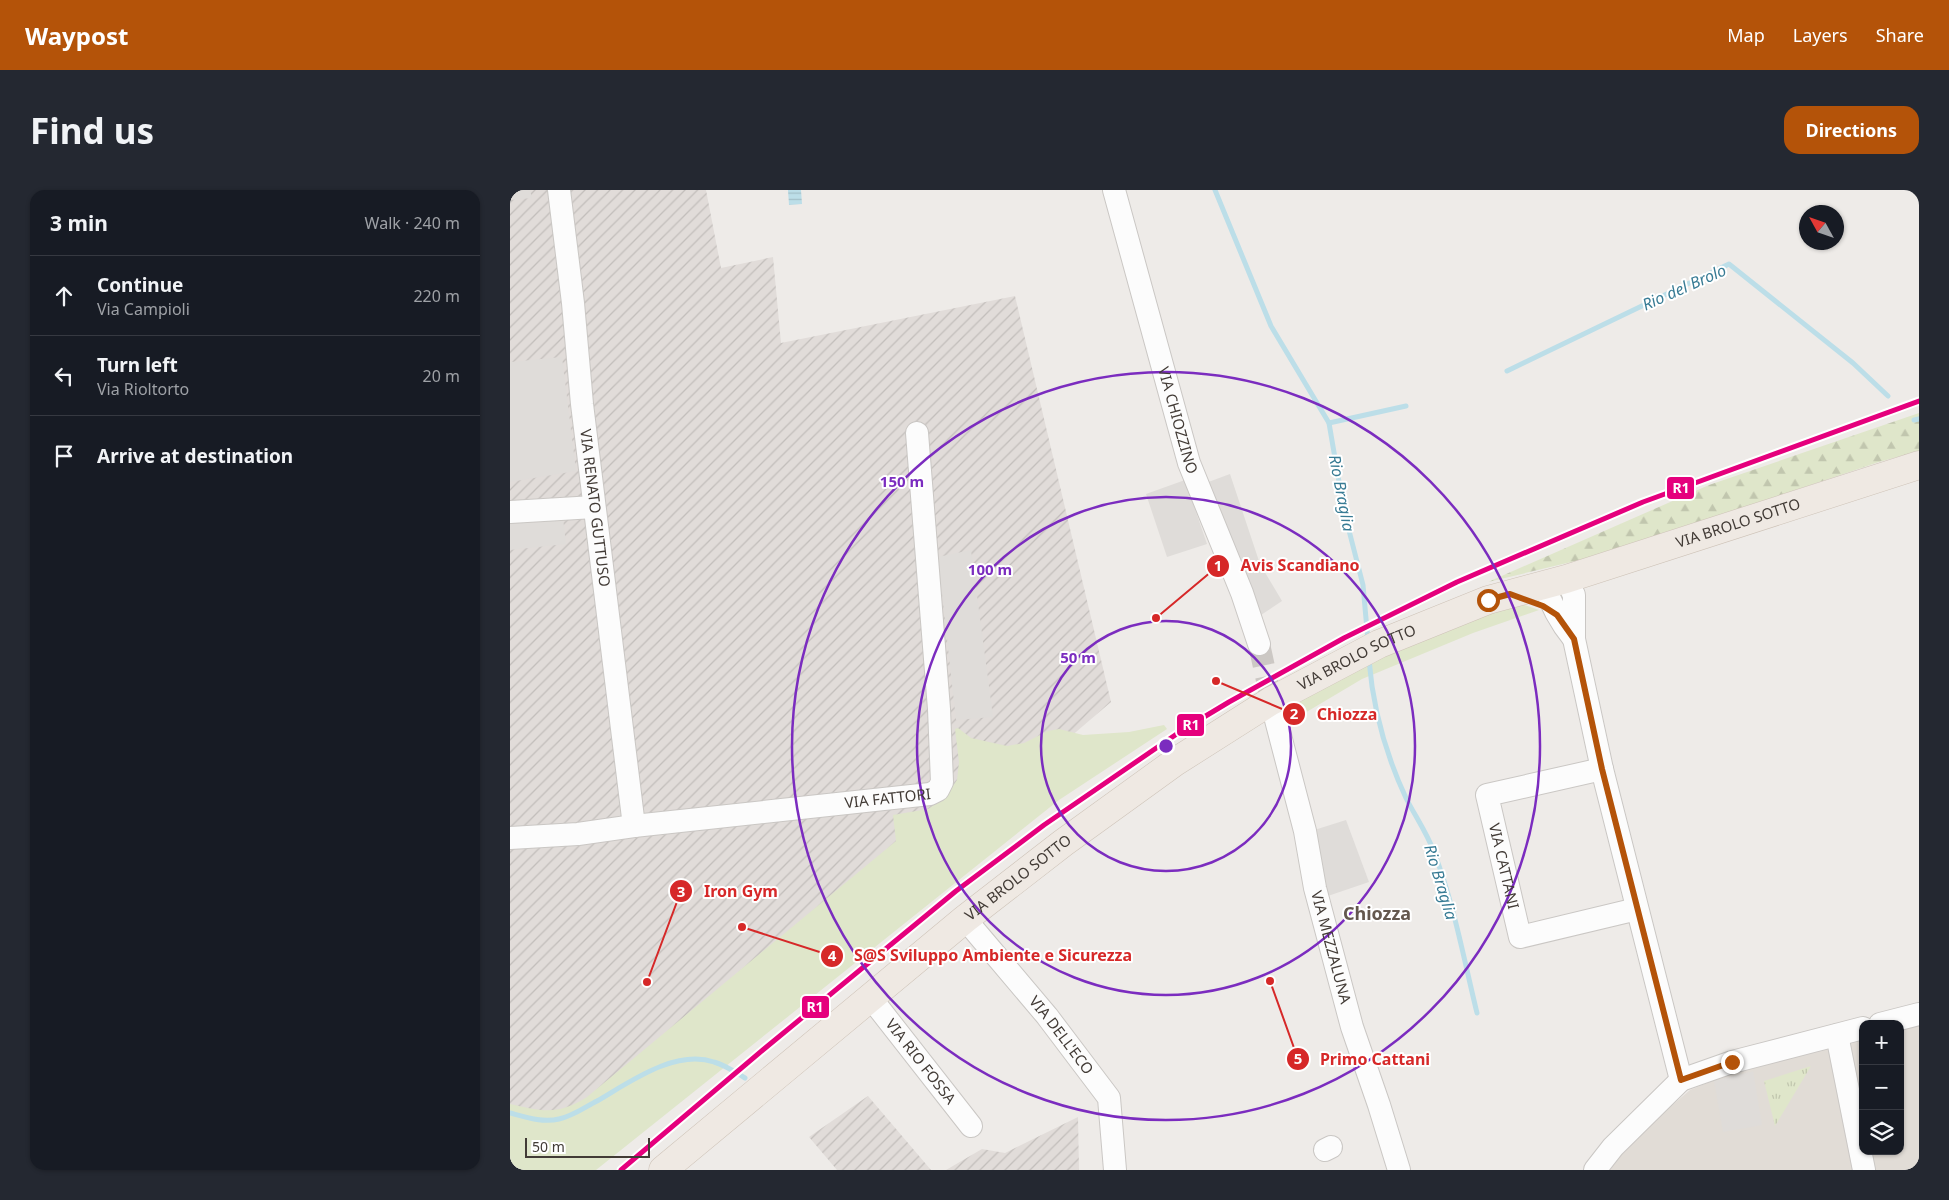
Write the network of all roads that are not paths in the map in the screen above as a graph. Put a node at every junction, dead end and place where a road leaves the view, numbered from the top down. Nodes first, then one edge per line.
1 (559, 190) edge
2 (1114, 190) edge
3 (917, 433) dead end
4 (1919, 465) edge
5 (594, 507) junction
6 (510, 512) edge
7 (1600, 567) junction
8 (1555, 582) junction
9 (1510, 594) junction
10 (1566, 615) junction
11 (1259, 644) tunnel mouth
12 (1276, 720) tunnel mouth
13 (1602, 769) junction
14 (634, 826) junction
15 (510, 838) edge
16 (1637, 909) junction
17 (965, 919) junction
18 (870, 997) junction
19 (1919, 1014) edge
20 (1896, 1020) edge
21 (1859, 1029) edge
22 (1837, 1035) junction
23 (1681, 1080) junction
24 (971, 1126) dead end
25 (663, 1170) edge
26 (1116, 1170) edge
27 (1399, 1170) edge
28 (1595, 1170) edge
29 (1864, 1170) edge

1 - 5 street, VIA RENATO GUTTUSO
2 - 11 street, VIA CHIOZZINO
3 - 14 street, VIA FATTORI
4 - 7 main road, VIA BROLO SOTTO
5 - 6 street
5 - 14 street, VIA RENATO GUTTUSO
7 - 8 main road, VIA BROLO SOTTO
7 - 10 street
8 - 9 main road, VIA BROLO SOTTO
8 - 10 street
9 - 10 street
9 - 17 main road, VIA BROLO SOTTO
10 - 13 street
12 - 27 street, VIA MEZZALUNA
13 - 16 street
13 - 16 street, VIA CATTANI
14 - 15 street, VIA FATTORI
16 - 23 street
17 - 18 main road, VIA BROLO SOTTO
17 - 26 street, VIA DELL'ECO
18 - 24 street, VIA RIO FOSSA
18 - 25 main road, VIA BROLO SOTTO
19 - 20 street
21 - 22 street
22 - 23 street
22 - 29 street
23 - 28 street

